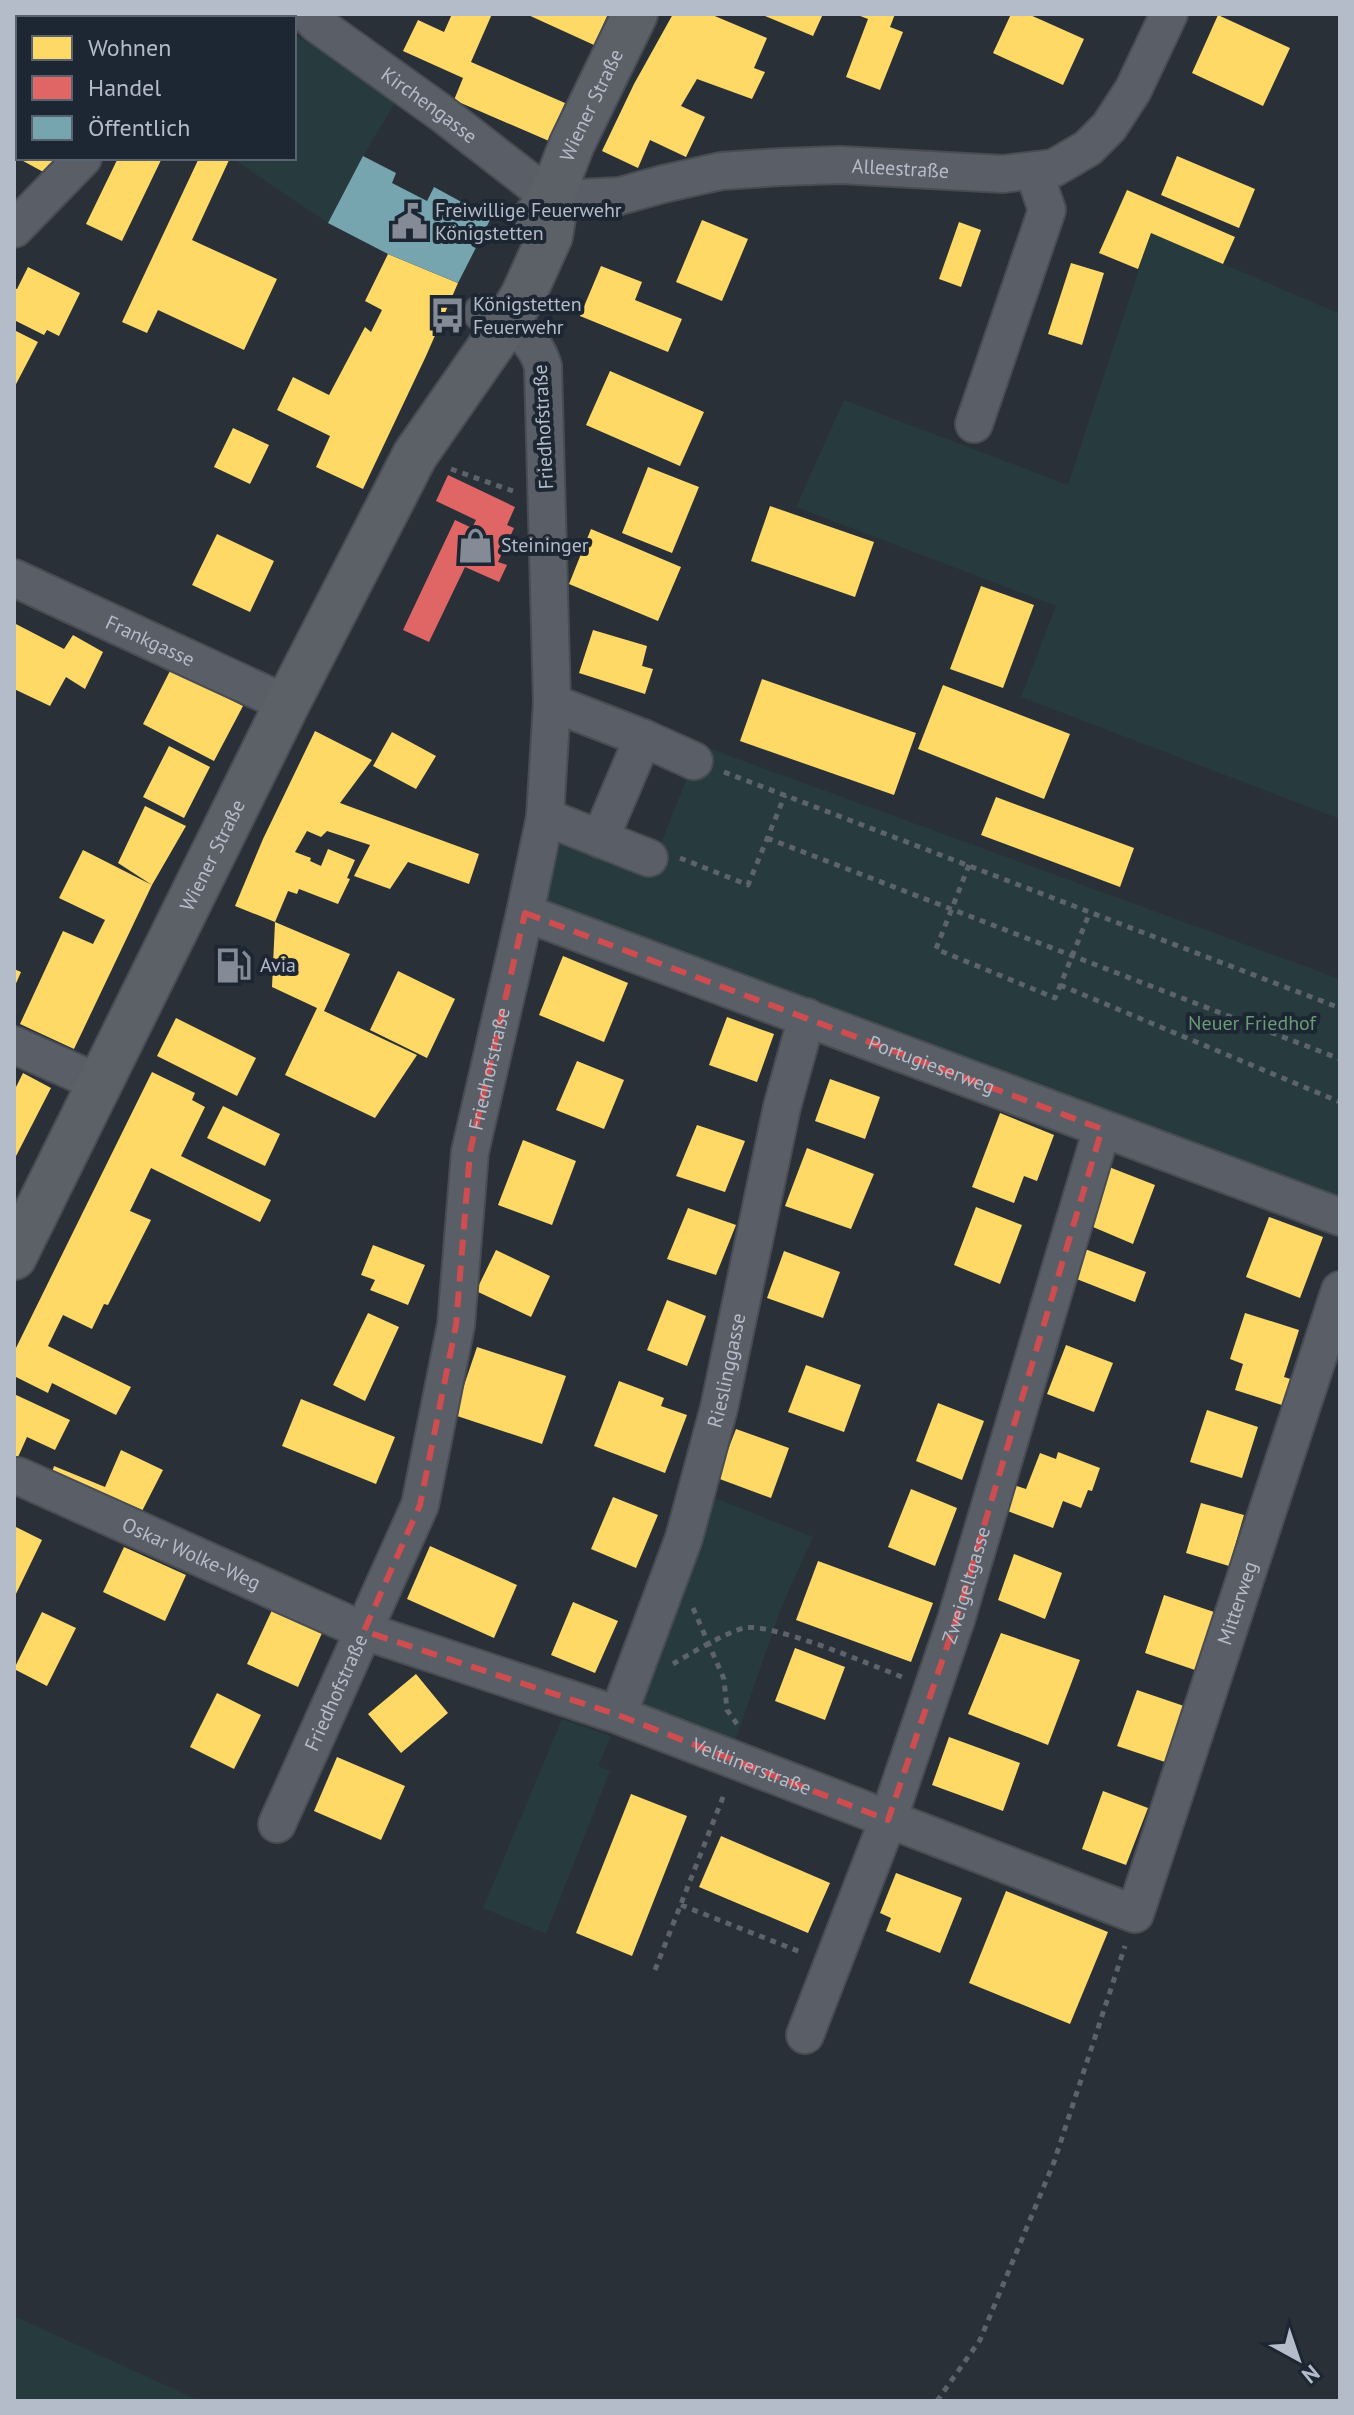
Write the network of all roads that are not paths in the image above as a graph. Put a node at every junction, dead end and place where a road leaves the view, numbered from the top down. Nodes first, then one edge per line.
1 (635, 14) edge
2 (1169, 14) edge
3 (301, 19) edge
4 (81, 160) edge
5 (1034, 172) junction
6 (551, 198) junction
7 (14, 229) edge
8 (494, 319) junction
9 (974, 424) dead end
10 (14, 578) edge
11 (552, 703) junction
12 (287, 704) junction
13 (643, 738) junction
14 (694, 761) road end
15 (545, 817) junction
16 (600, 839) junction
17 (658, 856) road end
18 (525, 913) junction
19 (807, 1017) junction
20 (14, 1045) edge
21 (101, 1084) junction
22 (1102, 1129) junction
23 (1340, 1217) edge
24 (14, 1257) edge
25 (1340, 1290) edge
26 (18, 1476) dead end
27 (364, 1631) junction
28 (621, 1706) junction
29 (888, 1820) junction
30 (277, 1824) dead end
31 (1135, 1914) joint
32 (805, 2035) dead end

1 - 6 main road, Wiener Straße
2 - 5 street, Alleestraße
3 - 6 street, Kirchengasse
4 - 7 street
5 - 6 street, Alleestraße
5 - 9 street
6 - 8 main road, Wiener Straße
8 - 11 street, Friedhofstraße
8 - 12 main road, Wiener Straße
10 - 12 street, Frankgasse
11 - 13 street
11 - 15 street, Friedhofstraße
12 - 21 main road, Wiener Straße
13 - 14 street
13 - 16 street
15 - 16 street
15 - 18 street, Friedhofstraße
16 - 17 street
18 - 19 street, Portugieserweg
18 - 27 street, Friedhofstraße
19 - 22 street, Portugieserweg
19 - 28 street, Rieslinggasse
20 - 21 street
21 - 24 main road, Wiener Straße
22 - 23 street, Portugieserweg
22 - 29 street, Zweigeltgasse
25 - 31 street, Mitterweg
26 - 27 street, Oskar Wolke-Weg
27 - 28 street, Veltlinerstraße
27 - 30 street, Friedhofstraße
28 - 29 street, Veltlinerstraße
29 - 31 street, Veltlinerstraße
29 - 32 street, Zweigeltgasse

